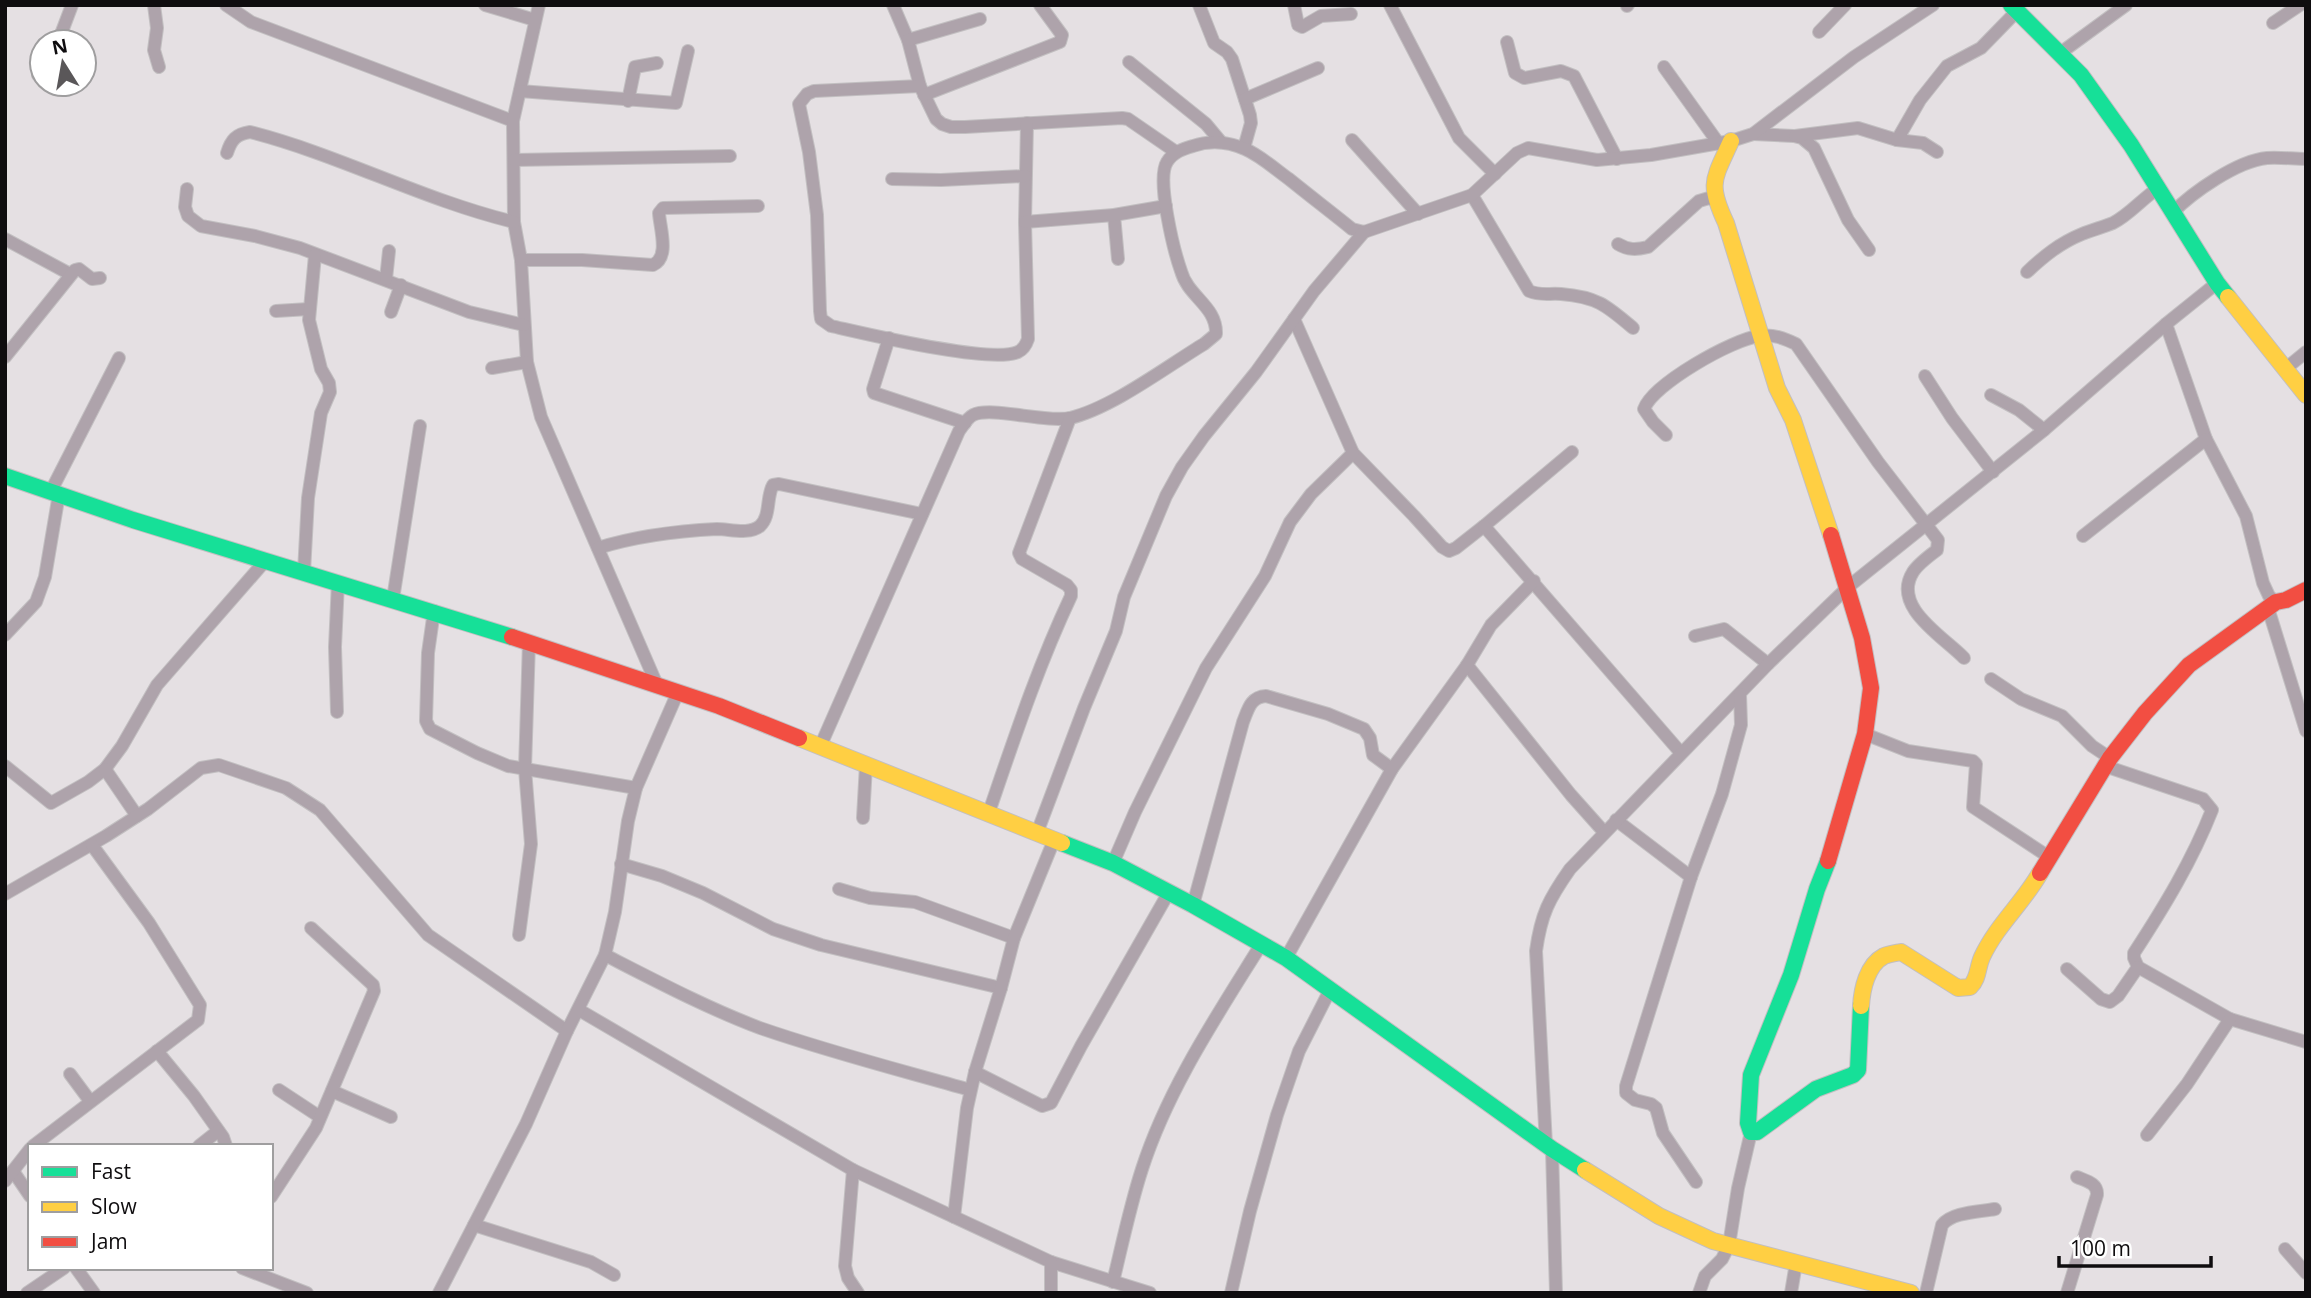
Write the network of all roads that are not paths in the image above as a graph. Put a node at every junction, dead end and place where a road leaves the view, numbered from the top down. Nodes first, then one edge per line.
1 (72, 5) edge
2 (154, 5) edge
3 (226, 5) edge
4 (485, 5) edge
5 (539, 5) edge
6 (894, 5) edge
7 (1040, 5) edge
8 (1199, 5) edge
9 (1294, 5) edge
10 (1390, 5) edge
11 (1845, 5) edge
12 (1933, 5) edge
13 (2126, 5) edge
14 (2300, 5) edge
15 (2014, 8) edge
16 (1351, 14) dead end
17 (980, 19) dead end
18 (535, 20) junction
19 (2273, 23) dead end
20 (63, 28) edge
21 (1819, 32) dead end
22 (908, 40) junction
23 (1507, 42) dead end
24 (688, 51) dead end
25 (2059, 54) junction
26 (657, 62) dead end
27 (1129, 62) dead end
28 (159, 66) dead end
29 (1664, 67) dead end
30 (1318, 68) dead end
31 (923, 91) junction
32 (520, 92) junction
33 (1245, 99) junction
34 (628, 101) junction
35 (513, 121) junction
36 (1027, 123) junction
37 (1753, 134) junction
38 (1794, 136) junction
39 (1352, 140) dead end
40 (1896, 140) junction
41 (1222, 142) junction
42 (1725, 143) junction
43 (1244, 148) junction
44 (1175, 152) junction
45 (1937, 152) dead end
46 (227, 153) dead end
47 (730, 156) dead end
48 (1617, 159) junction
49 (2306, 159) edge
50 (514, 160) junction
51 (1494, 174) junction
52 (1025, 176) junction
53 (892, 179) dead end
54 (187, 189) dead end
55 (2157, 189) junction
56 (1472, 195) junction
57 (1716, 200) junction
58 (758, 206) dead end
59 (1166, 206) junction
60 (2172, 213) junction
61 (1418, 214) junction
62 (1114, 215) junction
63 (514, 222) junction
64 (1025, 222) junction
65 (1364, 232) junction
66 (5, 239) edge
67 (1618, 244) dead end
68 (1869, 250) dead end
69 (389, 251) dead end
70 (315, 255) junction
71 (1118, 259) dead end
72 (521, 260) junction
73 (2027, 272) dead end
74 (70, 274) junction
75 (100, 278) dead end
76 (386, 279) junction
77 (2217, 283) junction
78 (401, 285) junction
79 (309, 309) junction
80 (276, 311) dead end
81 (391, 312) dead end
82 (1294, 319) junction
83 (2166, 324) junction
84 (524, 325) junction
85 (1633, 328) dead end
86 (1759, 336) junction
87 (889, 338) junction
88 (2306, 352) edge
89 (5, 357) edge
90 (119, 358) dead end
91 (527, 362) junction
92 (492, 368) dead end
93 (2285, 369) junction
94 (1925, 376) dead end
95 (1992, 395) dead end
96 (2306, 395) edge
97 (1070, 418) junction
98 (964, 423) junction
99 (420, 426) dead end
100 (2044, 430) junction
101 (1666, 435) dead end
102 (2206, 439) junction
103 (1572, 452) dead end
104 (1353, 453) junction
105 (1993, 472) junction
106 (5, 476) edge
107 (55, 492) junction
108 (922, 514) junction
109 (1927, 523) junction
110 (1485, 526) junction
111 (2083, 536) dead end
112 (598, 548) junction
113 (266, 560) junction
114 (304, 572) junction
115 (1534, 581) junction
116 (338, 582) junction
117 (1848, 587) junction
118 (2306, 590) edge
119 (393, 599) junction
120 (2272, 605) junction
121 (434, 611) junction
122 (5, 635) edge
123 (1695, 636) dead end
124 (529, 642) junction
125 (1964, 658) dead end
126 (1768, 664) junction
127 (1468, 665) junction
128 (1992, 679) dead end
129 (657, 685) junction
130 (678, 692) junction
131 (1740, 694) junction
132 (337, 712) dead end
133 (2306, 732) edge
134 (1865, 734) junction
135 (820, 747) junction
136 (1681, 753) junction
137 (2108, 762) junction
138 (866, 765) junction
139 (5, 766) edge
140 (525, 768) junction
141 (105, 769) junction
142 (1392, 769) junction
143 (636, 788) junction
144 (989, 812) junction
145 (137, 816) junction
146 (863, 818) dead end
147 (1616, 820) junction
148 (1604, 832) junction
149 (1037, 833) junction
150 (1054, 840) junction
151 (92, 845) junction
152 (2049, 857) junction
153 (1113, 863) junction
154 (621, 864) junction
155 (1691, 877) junction
156 (839, 888) dead end
157 (1169, 892) junction
158 (5, 894) edge
159 (1193, 905) junction
160 (312, 928) dead end
161 (519, 935) dead end
162 (1014, 938) junction
163 (1262, 943) junction
164 (605, 956) junction
165 (1286, 958) junction
166 (2138, 967) junction
167 (2067, 969) dead end
168 (1001, 988) junction
169 (1330, 990) junction
170 (579, 1010) junction
171 (2230, 1019) junction
172 (567, 1031) junction
173 (2306, 1042) edge
174 (157, 1051) junction
175 (975, 1072) junction
176 (70, 1074) dead end
177 (279, 1090) dead end
178 (970, 1090) junction
179 (332, 1091) junction
180 (90, 1101) junction
181 (320, 1117) junction
182 (391, 1118) dead end
183 (218, 1131) junction
184 (1751, 1132) junction
185 (2147, 1135) dead end
186 (35, 1144) edge
187 (202, 1144) edge
188 (225, 1144) edge
189 (1549, 1147) junction
190 (28, 1151) edge
191 (853, 1170) junction
192 (8, 1175) edge
193 (2077, 1177) dead end
194 (276, 1180) edge
195 (1696, 1182) dead end
196 (28, 1194) edge
197 (1996, 1209) dead end
198 (954, 1217) junction
199 (474, 1225) junction
200 (1729, 1245) junction
201 (2285, 1249) dead end
202 (1051, 1262) junction
203 (1796, 1263) junction
204 (61, 1270) edge
205 (77, 1270) edge
206 (247, 1270) edge
207 (2306, 1273) edge
208 (614, 1275) dead end
209 (1112, 1282) junction
210 (27, 1293) edge
211 (94, 1293) edge
212 (307, 1293) edge
213 (439, 1293) edge
214 (858, 1293) edge
215 (1051, 1293) edge
216 (1150, 1293) edge
217 (1231, 1293) edge
218 (1556, 1293) edge
219 (1699, 1293) edge
220 (1791, 1293) edge
221 (1910, 1293) edge
222 (1926, 1293) edge
223 (2067, 1293) edge

1 - 20 street
2 - 28 street
3 - 35 street
4 - 18 street
5 - 18 street
6 - 22 street
7 - 31 street
8 - 33 street
9 - 16 street
10 - 51 street
11 - 21 street
12 - 37 street
13 - 25 street
14 - 19 street
15 - 25 street
15 - 40 street
17 - 22 street
18 - 32 street
22 - 31 street
23 - 48 street
24 - 34 street
25 - 55 street
26 - 34 street
27 - 41 street
29 - 42 street
30 - 33 street
31 - 36 street
31 - 87 street
32 - 34 street
32 - 35 street
33 - 43 street
35 - 50 street
36 - 44 street
36 - 52 street
37 - 38 street
37 - 42 street
38 - 40 street
38 - 68 street
39 - 61 street
40 - 45 street
41 - 43 street
41 - 44 street
42 - 48 street
42 - 57 street
43 - 65 street
44 - 59 street
46 - 63 street
47 - 50 street
48 - 51 street
49 - 60 street
50 - 63 street
51 - 56 street
52 - 53 street
52 - 64 street
54 - 70 street
55 - 60 street
55 - 73 street
56 - 61 street
56 - 85 street
57 - 67 street
57 - 86 street
58 - 72 street
59 - 62 street
59 - 97 street
60 - 77 street
61 - 65 street
62 - 64 street
62 - 71 street
63 - 72 street
64 - 87 street
65 - 82 street
66 - 74 street
69 - 76 street
70 - 76 street
70 - 79 street
72 - 84 street
74 - 75 street
74 - 89 street
76 - 78 street
77 - 83 street
77 - 93 street
78 - 81 street
78 - 84 street
79 - 80 street
79 - 114 street
82 - 104 street
82 - 149 street
83 - 100 street
83 - 102 street
84 - 91 street
86 - 101 street
86 - 109 street
86 - 117 street
87 - 98 street
88 - 93 street
90 - 107 street
91 - 92 street
91 - 112 street
93 - 96 street
94 - 105 street
95 - 100 street
97 - 98 street
97 - 144 street
98 - 108 street
99 - 119 street
100 - 105 street
102 - 111 street
102 - 120 street
103 - 110 street
104 - 110 street
104 - 153 street
105 - 109 street
106 - 107 street
107 - 113 street
107 - 122 street
108 - 112 street
108 - 135 street
109 - 117 street
109 - 125 street
110 - 115 street
112 - 129 street
113 - 114 street
113 - 141 street
114 - 116 street
115 - 127 street
115 - 136 street
116 - 119 street
116 - 132 street
117 - 126 street
117 - 134 street
118 - 120 street
119 - 121 street
120 - 133 street
120 - 137 street
121 - 124 street
121 - 140 street
123 - 126 street
124 - 129 street
124 - 140 street
126 - 131 street
127 - 142 street
127 - 148 street
128 - 137 street
129 - 130 street
130 - 135 street
130 - 143 street
131 - 136 street
131 - 155 street
134 - 152 street
134 - 184 street
135 - 138 street
136 - 147 street
137 - 152 street
137 - 166 street
138 - 144 street
138 - 146 street
139 - 141 street
140 - 143 street
140 - 161 street
141 - 145 street
142 - 159 street
142 - 165 street
143 - 154 street
144 - 149 street
145 - 151 street
145 - 172 street
147 - 148 street
147 - 155 street
148 - 189 street
149 - 150 street
150 - 153 street
150 - 162 street
151 - 158 street
151 - 174 street
152 - 184 street
153 - 157 street
154 - 164 street
154 - 168 street
155 - 195 street
156 - 162 street
157 - 159 street
157 - 175 street
159 - 163 street
160 - 179 street
162 - 168 street
163 - 165 street
163 - 209 street
164 - 170 street
164 - 178 street
165 - 169 street
166 - 167 street
166 - 171 street
168 - 175 street
169 - 189 street
169 - 217 street
170 - 172 street
170 - 191 street
171 - 173 street
171 - 185 street
172 - 199 street
174 - 180 street
174 - 183 street
175 - 178 street
176 - 180 street
177 - 181 street
178 - 198 street
179 - 181 street
179 - 182 street
180 - 186 street
181 - 194 street
183 - 187 street
183 - 188 street
184 - 200 street
189 - 200 street
189 - 218 street
190 - 192 street
191 - 198 street
191 - 214 street
192 - 196 street
193 - 223 street
197 - 222 street
198 - 202 street
199 - 208 street
199 - 213 street
200 - 203 street
200 - 219 street
201 - 207 street
202 - 209 street
202 - 215 street
203 - 220 street
203 - 221 street
204 - 210 street
205 - 211 street
206 - 212 street
209 - 216 street

